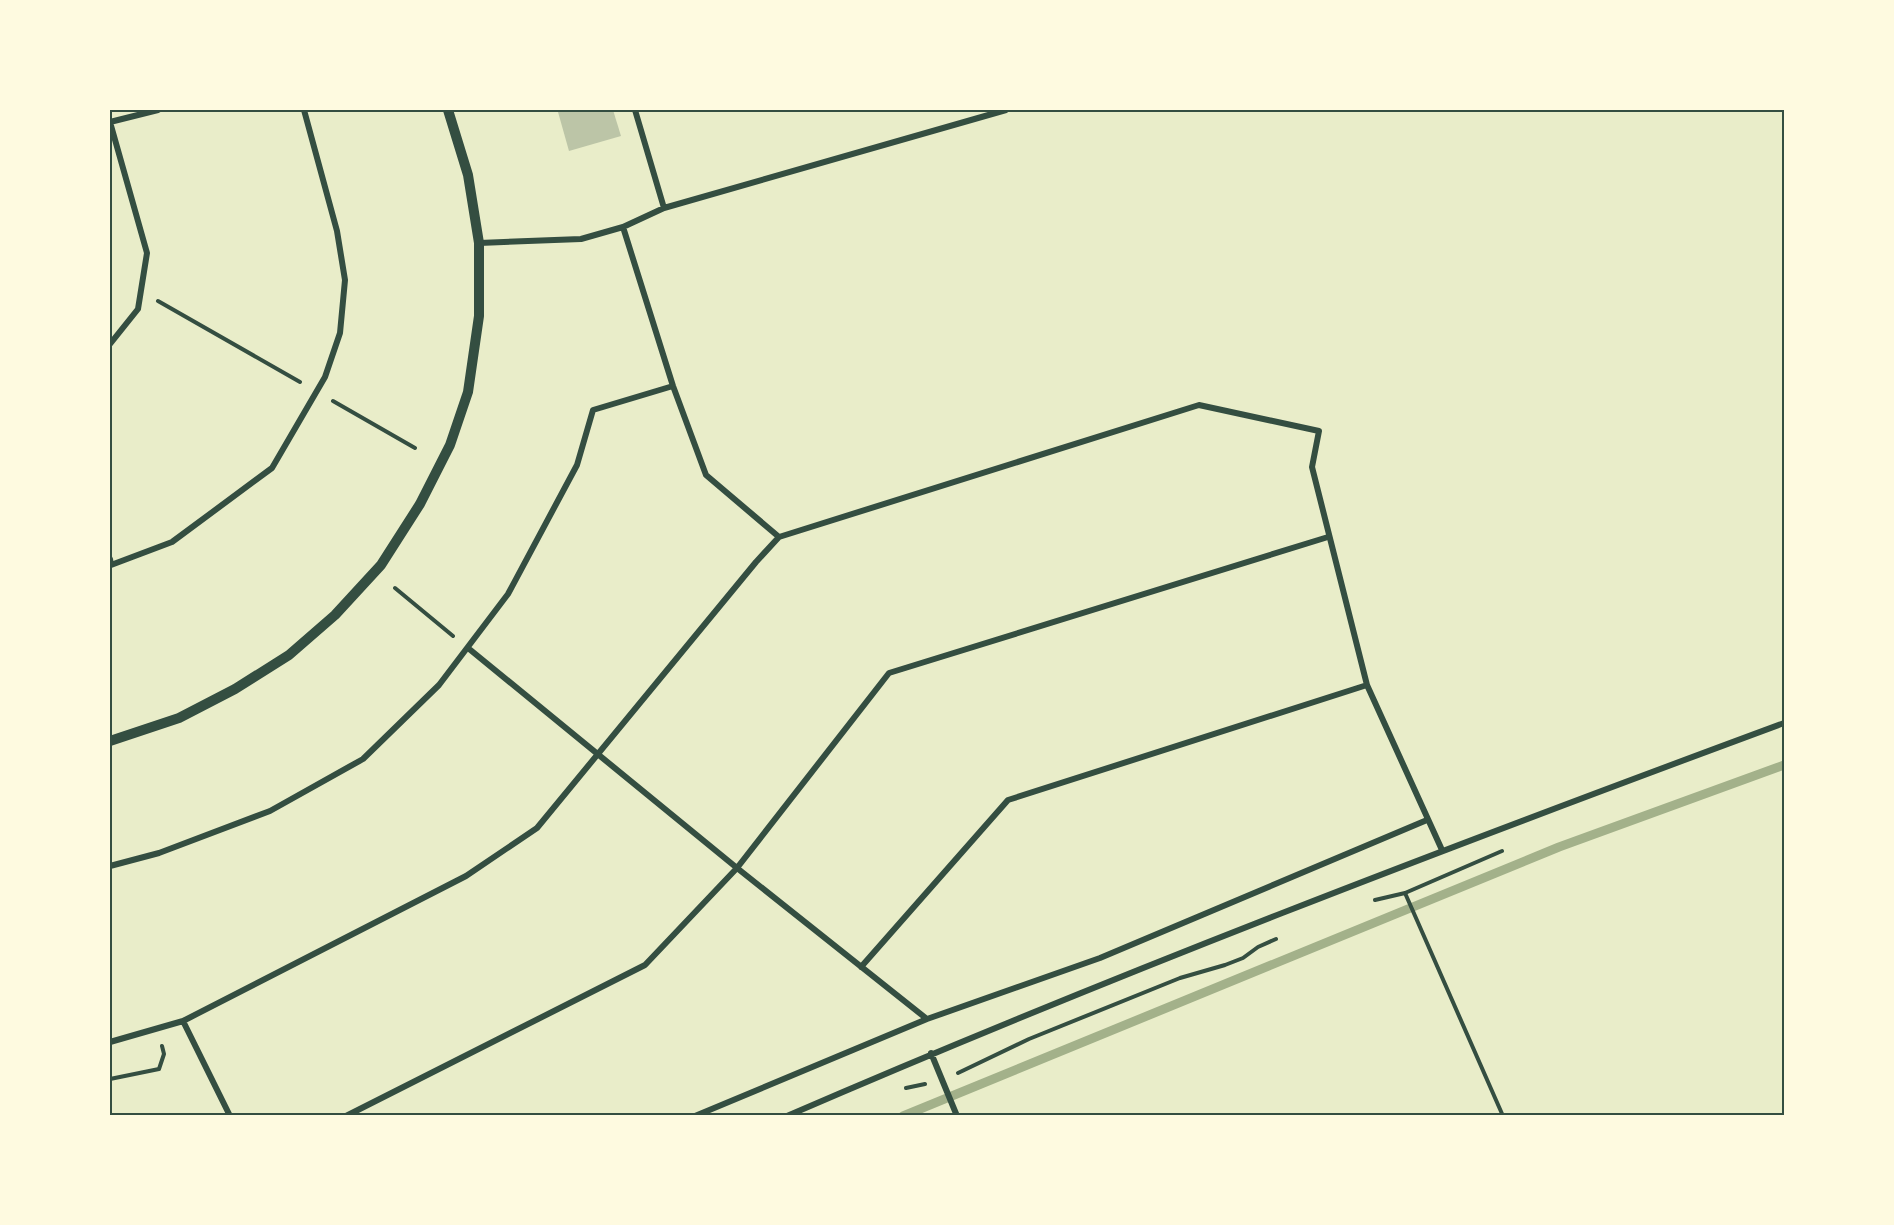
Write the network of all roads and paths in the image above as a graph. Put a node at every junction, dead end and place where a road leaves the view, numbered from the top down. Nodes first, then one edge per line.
1 (158, 110) edge
2 (304, 110) edge
3 (448, 110) edge
4 (635, 110) edge
5 (1006, 110) edge
6 (110, 122) edge
7 (664, 208) junction
8 (623, 227) junction
9 (478, 243) junction
10 (141, 292) junction
11 (110, 344) edge
12 (673, 386) junction
13 (316, 392) junction
14 (416, 448) dead end
15 (779, 537) junction
16 (1328, 537) junction
17 (110, 559) edge
18 (395, 588) dead end
19 (468, 648) junction
20 (1367, 685) junction
21 (1785, 723) edge
22 (110, 741) edge
23 (599, 754) junction
24 (1427, 820) junction
25 (1442, 850) junction
26 (1504, 851) dead end
27 (110, 866) edge
28 (737, 868) junction
29 (1395, 870) junction
30 (1405, 893) junction
31 (1371, 902) dead end
32 (1285, 934) dead end
33 (861, 967) junction
34 (927, 1019) junction
35 (183, 1021) junction
36 (157, 1028) junction
37 (110, 1042) edge
38 (931, 1053) junction
39 (110, 1079) edge
40 (942, 1080) junction
41 (904, 1089) dead end
42 (230, 1116) edge
43 (346, 1116) edge
44 (695, 1116) edge
45 (787, 1116) edge
46 (957, 1116) edge
47 (1503, 1116) edge

1 - 6 street
2 - 13 street
3 - 9 street
4 - 7 street
5 - 7 street
6 - 10 street
7 - 8 street
8 - 9 street
8 - 12 street
9 - 22 street
10 - 11 street
10 - 13 path
12 - 15 street
12 - 19 street
13 - 14 path
13 - 17 street
15 - 16 street
15 - 23 street
16 - 20 street
16 - 28 street
18 - 19 path
19 - 23 street
19 - 27 street
20 - 24 street
20 - 33 street
21 - 25 street
23 - 28 street
23 - 35 street
24 - 25 street
24 - 34 street
25 - 29 street
26 - 30 path
28 - 33 street
28 - 43 street
29 - 30 path
29 - 38 street
30 - 31 path
30 - 47 path
32 - 40 path
33 - 34 street
34 - 44 street
35 - 36 street
35 - 42 street
36 - 37 street
36 - 39 path
38 - 40 street
38 - 45 street
40 - 41 path
40 - 46 street

